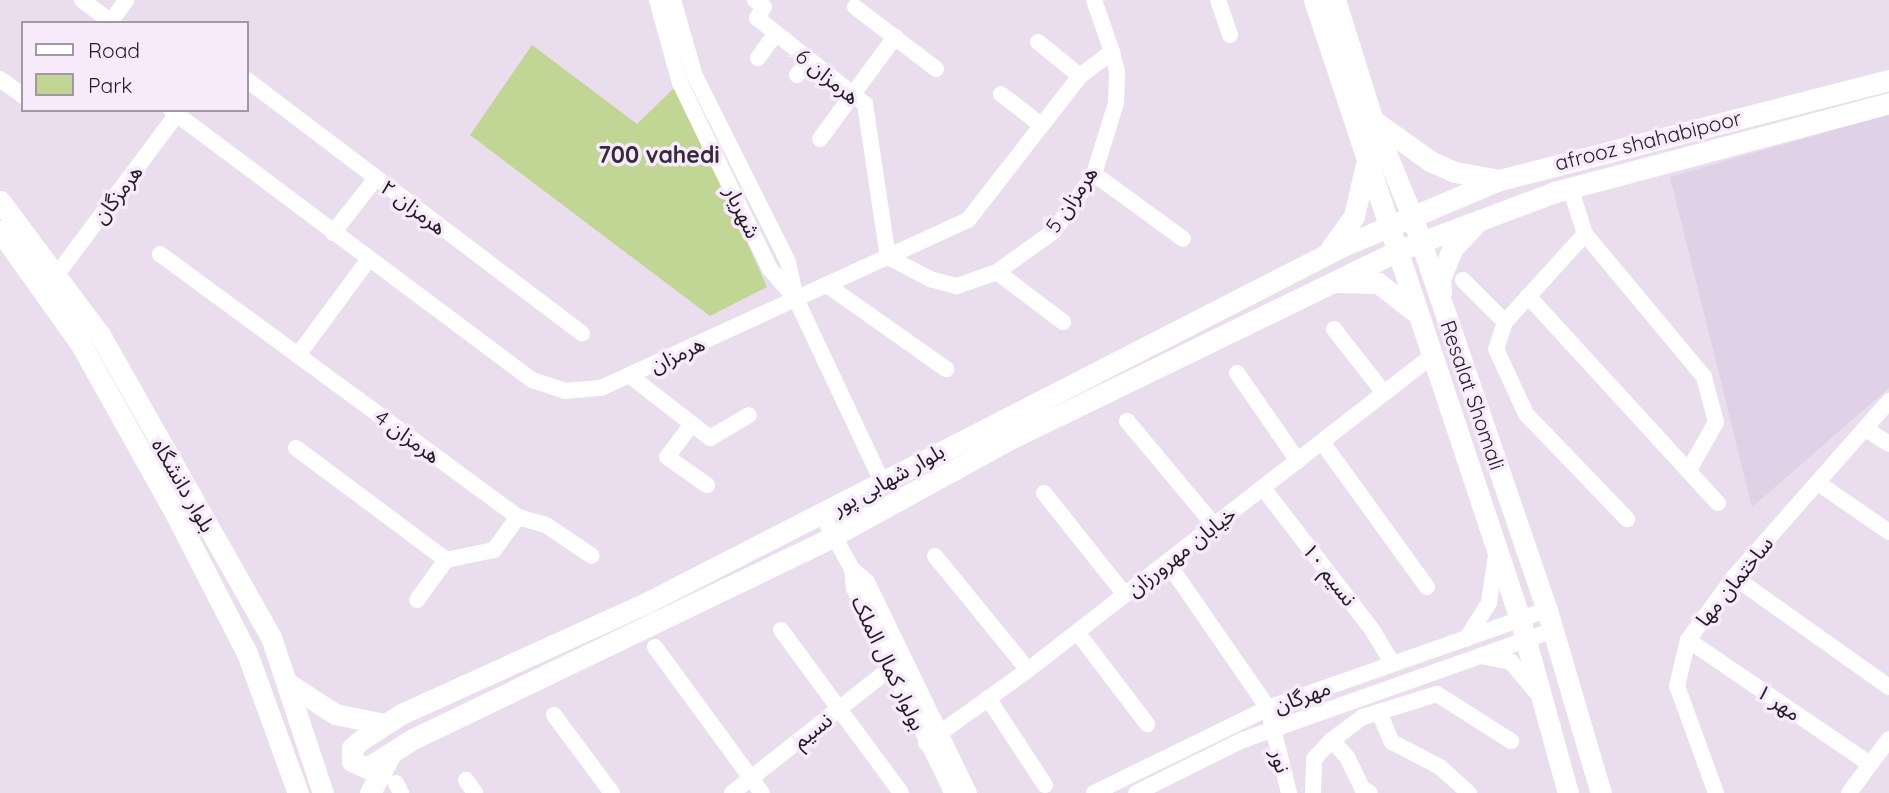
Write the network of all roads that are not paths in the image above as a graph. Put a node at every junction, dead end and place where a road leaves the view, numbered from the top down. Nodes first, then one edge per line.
1 (82, 0) edge
2 (126, 0) edge
3 (657, 0) edge
4 (673, 0) edge
5 (755, 0) edge
6 (1094, 0) edge
7 (1218, 0) edge
8 (1314, 0) edge
9 (1335, 0) edge
10 (855, 7) dead end
11 (109, 21) edge
12 (111, 21) edge
13 (776, 33) junction
14 (1230, 35) dead end
15 (895, 37) junction
16 (1038, 42) dead end
17 (1112, 52) junction
18 (758, 58) dead end
19 (809, 60) junction
20 (936, 69) dead end
21 (797, 75) dead end
22 (1080, 76) junction
23 (0, 79) edge
24 (1889, 80) edge
25 (248, 81) edge
26 (852, 94) junction
27 (1001, 94) dead end
28 (21, 95) edge
29 (1889, 103) edge
30 (174, 112) edge
31 (1373, 121) junction
32 (1041, 125) junction
33 (820, 139) dead end
34 (1367, 159) junction
35 (1094, 174) junction
36 (376, 178) junction
37 (1499, 180) junction
38 (1570, 187) junction
39 (0, 201) edge
40 (1412, 216) junction
41 (1480, 220) junction
42 (1389, 226) junction
43 (0, 231) edge
44 (333, 233) junction
45 (1585, 234) junction
46 (1183, 240) dead end
47 (1420, 242) junction
48 (1397, 251) junction
49 (160, 254) dead end
50 (1324, 256) junction
51 (888, 257) junction
52 (369, 259) junction
53 (997, 272) junction
54 (58, 274) junction
55 (1462, 280) dead end
56 (1325, 284) junction
57 (827, 285) junction
58 (1528, 296) junction
59 (796, 299) junction
60 (1441, 301) junction
61 (1420, 316) junction
62 (1063, 322) dead end
63 (1505, 322) junction
64 (1334, 329) dead end
65 (582, 332) dead end
66 (298, 355) junction
67 (1433, 355) junction
68 (946, 369) dead end
69 (1237, 373) dead end
70 (629, 375) junction
71 (1384, 393) junction
72 (1889, 401) edge
73 (749, 415) dead end
74 (1126, 421) dead end
75 (692, 424) junction
76 (1866, 429) junction
77 (1322, 442) junction
78 (1889, 444) edge
79 (296, 448) dead end
80 (1298, 461) junction
81 (1689, 470) junction
82 (881, 480) junction
83 (1818, 483) junction
84 (707, 485) dead end
85 (1263, 488) junction
86 (1044, 493) dead end
87 (893, 502) junction
88 (1718, 503) dead end
89 (822, 515) junction
90 (519, 517) junction
91 (1627, 519) dead end
92 (1214, 525) junction
93 (1889, 532) edge
94 (836, 535) junction
95 (1497, 549) junction
96 (592, 556) dead end
97 (935, 556) dead end
98 (446, 560) junction
99 (1167, 562) junction
100 (852, 569) junction
101 (1734, 578) junction
102 (1427, 587) dead end
103 (1125, 594) junction
104 (417, 600) dead end
105 (1550, 620) junction
106 (1522, 628) junction
107 (781, 630) dead end
108 (1077, 632) junction
109 (1465, 639) junction
110 (1688, 640) junction
111 (655, 647) dead end
112 (1475, 656) junction
113 (1393, 664) junction
114 (892, 667) junction
115 (1028, 670) junction
116 (289, 684) junction
117 (1889, 687) edge
118 (988, 698) junction
119 (1542, 701) junction
120 (1268, 708) junction
121 (837, 710) junction
122 (1378, 712) junction
123 (554, 716) dead end
124 (384, 724) junction
125 (1147, 724) dead end
126 (1273, 730) junction
127 (941, 734) junction
128 (1889, 739) edge
129 (1332, 740) junction
130 (1511, 741) dead end
131 (926, 743) junction
132 (396, 748) junction
133 (1870, 764) junction
134 (751, 778) junction
135 (1045, 785) dead end
136 (298, 793) edge
137 (323, 793) edge
138 (370, 793) edge
139 (612, 793) edge
140 (732, 793) edge
141 (762, 793) edge
142 (901, 793) edge
143 (952, 793) edge
144 (970, 793) edge
145 (1094, 793) edge
146 (1136, 793) edge
147 (1289, 793) edge
148 (1312, 793) edge
149 (1370, 793) edge
150 (1469, 793) edge
151 (1568, 793) edge
152 (1601, 793) edge
153 (1716, 793) edge
154 (1849, 793) edge

1 - 11 street
2 - 12 street
3 - 59 street, شهریار
4 - 59 street, شهریار
5 - 13 street, هرمزان 6
6 - 17 street
7 - 14 street
8 - 34 main road, Resalat Shomali
9 - 31 main road, Resalat Shomali
10 - 15 street
13 - 18 street
13 - 19 street, هرمزان 6
15 - 20 street
15 - 26 street
16 - 22 street
17 - 22 street, هرمزان
17 - 35 street, هرمزان 5
19 - 21 street
19 - 26 street, هرمزان 6
22 - 32 street, هرمزان
23 - 28 street
24 - 37 main road, afrooz shahabipoor
25 - 36 street, هرمزان ۲
26 - 33 street
26 - 51 street, هرمزان 6
27 - 32 street
29 - 38 main road, afrooz shahabipoor
30 - 44 street, هرمزان
30 - 54 street, هرمزگان
31 - 37 main road
31 - 40 main road, Resalat Shomali
32 - 51 street, هرمزان
34 - 42 main road, Resalat Shomali
34 - 50 main road
35 - 46 street
35 - 53 street, هرمزان 5
36 - 44 street
36 - 65 street, هرمزان ۲
37 - 40 main road, afrooz shahabipoor
38 - 41 main road, afrooz shahabipoor
38 - 45 street
39 - 54 main road, بلوار دانشگاه
40 - 42 main road, afrooz shahabipoor
40 - 47 main road, Resalat Shomali
41 - 47 main road, afrooz shahabipoor
41 - 60 main road
42 - 48 main road, Resalat Shomali
42 - 50 main road, بلوار شهابی پور
43 - 136 main road, بلوار دانشگاه
44 - 52 street, هرمزان
45 - 58 street
45 - 81 street
47 - 48 main road, afrooz shahabipoor
47 - 60 main road, Resalat Shomali
48 - 56 main road, بلوار شهابی پور
48 - 61 main road, Resalat Shomali
49 - 66 street, هرمزان 4
50 - 82 main road, بلوار شهابی پور
51 - 53 street, هرمزان 5
51 - 57 street, هرمزان
52 - 66 street
52 - 70 street, هرمزان
53 - 62 street
54 - 116 main road, بلوار دانشگاه
55 - 63 street
56 - 61 main road
56 - 87 main road, بلوار شهابی پور
57 - 59 street, هرمزان
57 - 68 street
58 - 63 street
58 - 81 street
59 - 70 street, هرمزان
59 - 82 street, شهریار
60 - 105 main road, Resalat Shomali
61 - 67 main road, Resalat Shomali
63 - 91 street
64 - 71 street
66 - 90 street, هرمزان 4
67 - 71 street, خیابان مهرورزان
67 - 95 main road, Resalat Shomali
69 - 80 street
70 - 75 street
71 - 77 street, خیابان مهرورزان
72 - 76 street, ساختمان مها
73 - 75 street
74 - 92 street
75 - 84 street
76 - 78 street
76 - 83 street, ساختمان مها
77 - 80 street, خیابان مهرورزان
77 - 102 street
79 - 98 street
80 - 85 street, خیابان مهرورزان
81 - 88 street
82 - 87 main road
82 - 89 main road, بلوار شهابی پور
83 - 93 street
83 - 101 street, ساختمان مها
85 - 92 street, خیابان مهرورزان
85 - 113 street, نسیم ۱۰
86 - 103 street
87 - 94 main road, بلوار شهابی پور
89 - 94 street
89 - 124 main road, بلوار شهابی پور
90 - 96 street, هرمزان 4
90 - 98 street
92 - 99 street, خیابان مهرورزان
94 - 100 street
94 - 132 main road, بلوار شهابی پور
95 - 106 main road, Resalat Shomali
95 - 109 street
97 - 115 street
98 - 104 street
99 - 103 street, خیابان مهرورزان
99 - 120 street
100 - 114 street, بولوار کمال الملک
100 - 127 street, بولوار کمال الملک
101 - 110 street, ساختمان مها
101 - 117 street
103 - 108 street, خیابان مهرورزان
105 - 106 street
105 - 152 main road, Resalat Shomali
106 - 109 street, مهرگان
106 - 112 street, مهرگان
106 - 119 main road, Resalat Shomali
107 - 121 street
108 - 115 street, خیابان مهرورزان
108 - 125 street
109 - 113 street, مهرگان
110 - 133 street, مهر ۱
110 - 153 street, ساختمان مها
111 - 134 street
112 - 119 street
112 - 126 street, مهرگان
113 - 120 street, مهرگان
114 - 121 street, نسیم
114 - 131 street, بولوار کمال الملک
115 - 118 street, خیابان مهرورزان
116 - 124 main road
116 - 137 main road, بلوار دانشگاه
118 - 127 street, خیابان مهرورزان
118 - 135 street
119 - 151 main road, Resalat Shomali
120 - 126 street, نور
120 - 145 street, مهرگان
121 - 134 street, نسیم
121 - 142 street
122 - 129 street
122 - 130 street
122 - 150 street
123 - 139 street
124 - 132 main road, بلوار شهابی پور
126 - 146 street, مهرگان
126 - 147 street, نور
127 - 131 street, خیابان مهرورزان
127 - 144 street, بولوار کمال الملک
128 - 133 street
129 - 148 street
129 - 149 street
131 - 143 street, بولوار کمال الملک
132 - 138 main road
133 - 154 street
134 - 140 street, نسیم
134 - 141 street

